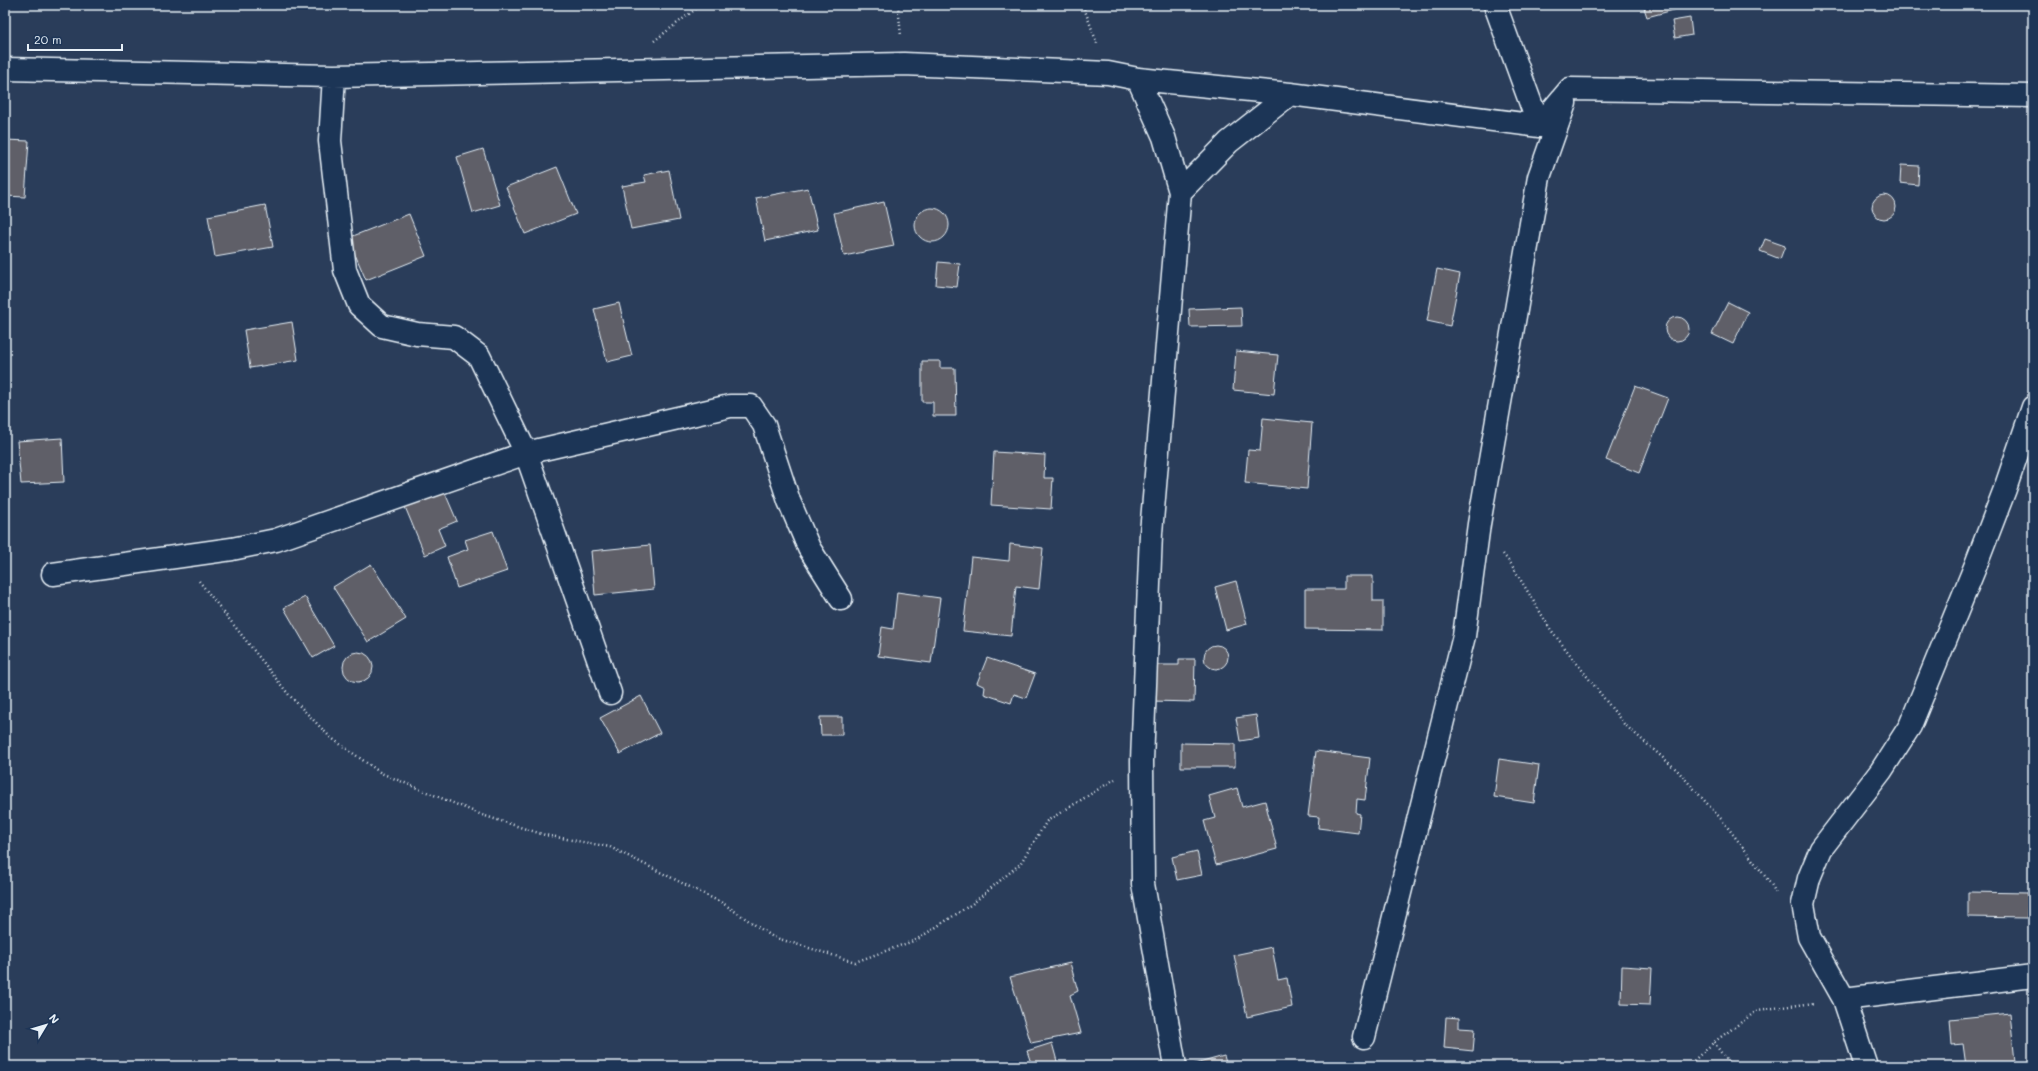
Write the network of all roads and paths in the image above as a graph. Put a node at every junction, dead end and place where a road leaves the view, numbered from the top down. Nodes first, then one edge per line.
1 (701, 5) edge
2 (1083, 5) edge
3 (1495, 5) edge
4 (651, 43) dead end
5 (5, 69) edge
6 (1108, 73) junction
7 (334, 76) junction
8 (1138, 79) junction
9 (1570, 89) junction
10 (1290, 94) junction
11 (2033, 96) edge
12 (1539, 126) junction
13 (1180, 192) junction
14 (2033, 407) edge
15 (526, 453) junction
16 (1479, 524) junction
17 (179, 556) junction
18 (53, 574) dead end
19 (840, 599) dead end
20 (610, 693) dead end
21 (1142, 761) junction
22 (1778, 896) dead end
23 (2033, 976) edge
24 (1844, 999) junction
25 (1364, 1037) dead end
26 (1714, 1042) junction
27 (1175, 1066) edge
28 (1688, 1066) edge
29 (1730, 1066) edge
30 (1866, 1066) edge

1 - 4 path
2 - 6 path
3 - 12 street
5 - 7 street
6 - 7 street
6 - 8 street
7 - 15 street
8 - 10 street
8 - 13 street
9 - 11 street
9 - 12 street
9 - 16 street
10 - 12 street
10 - 13 street
13 - 21 street
14 - 24 street
15 - 17 street
15 - 19 street
15 - 20 street
16 - 22 path
16 - 25 street
17 - 18 street
17 - 21 path
21 - 27 street
23 - 24 street
24 - 26 path
24 - 30 street
26 - 28 path
26 - 29 path

